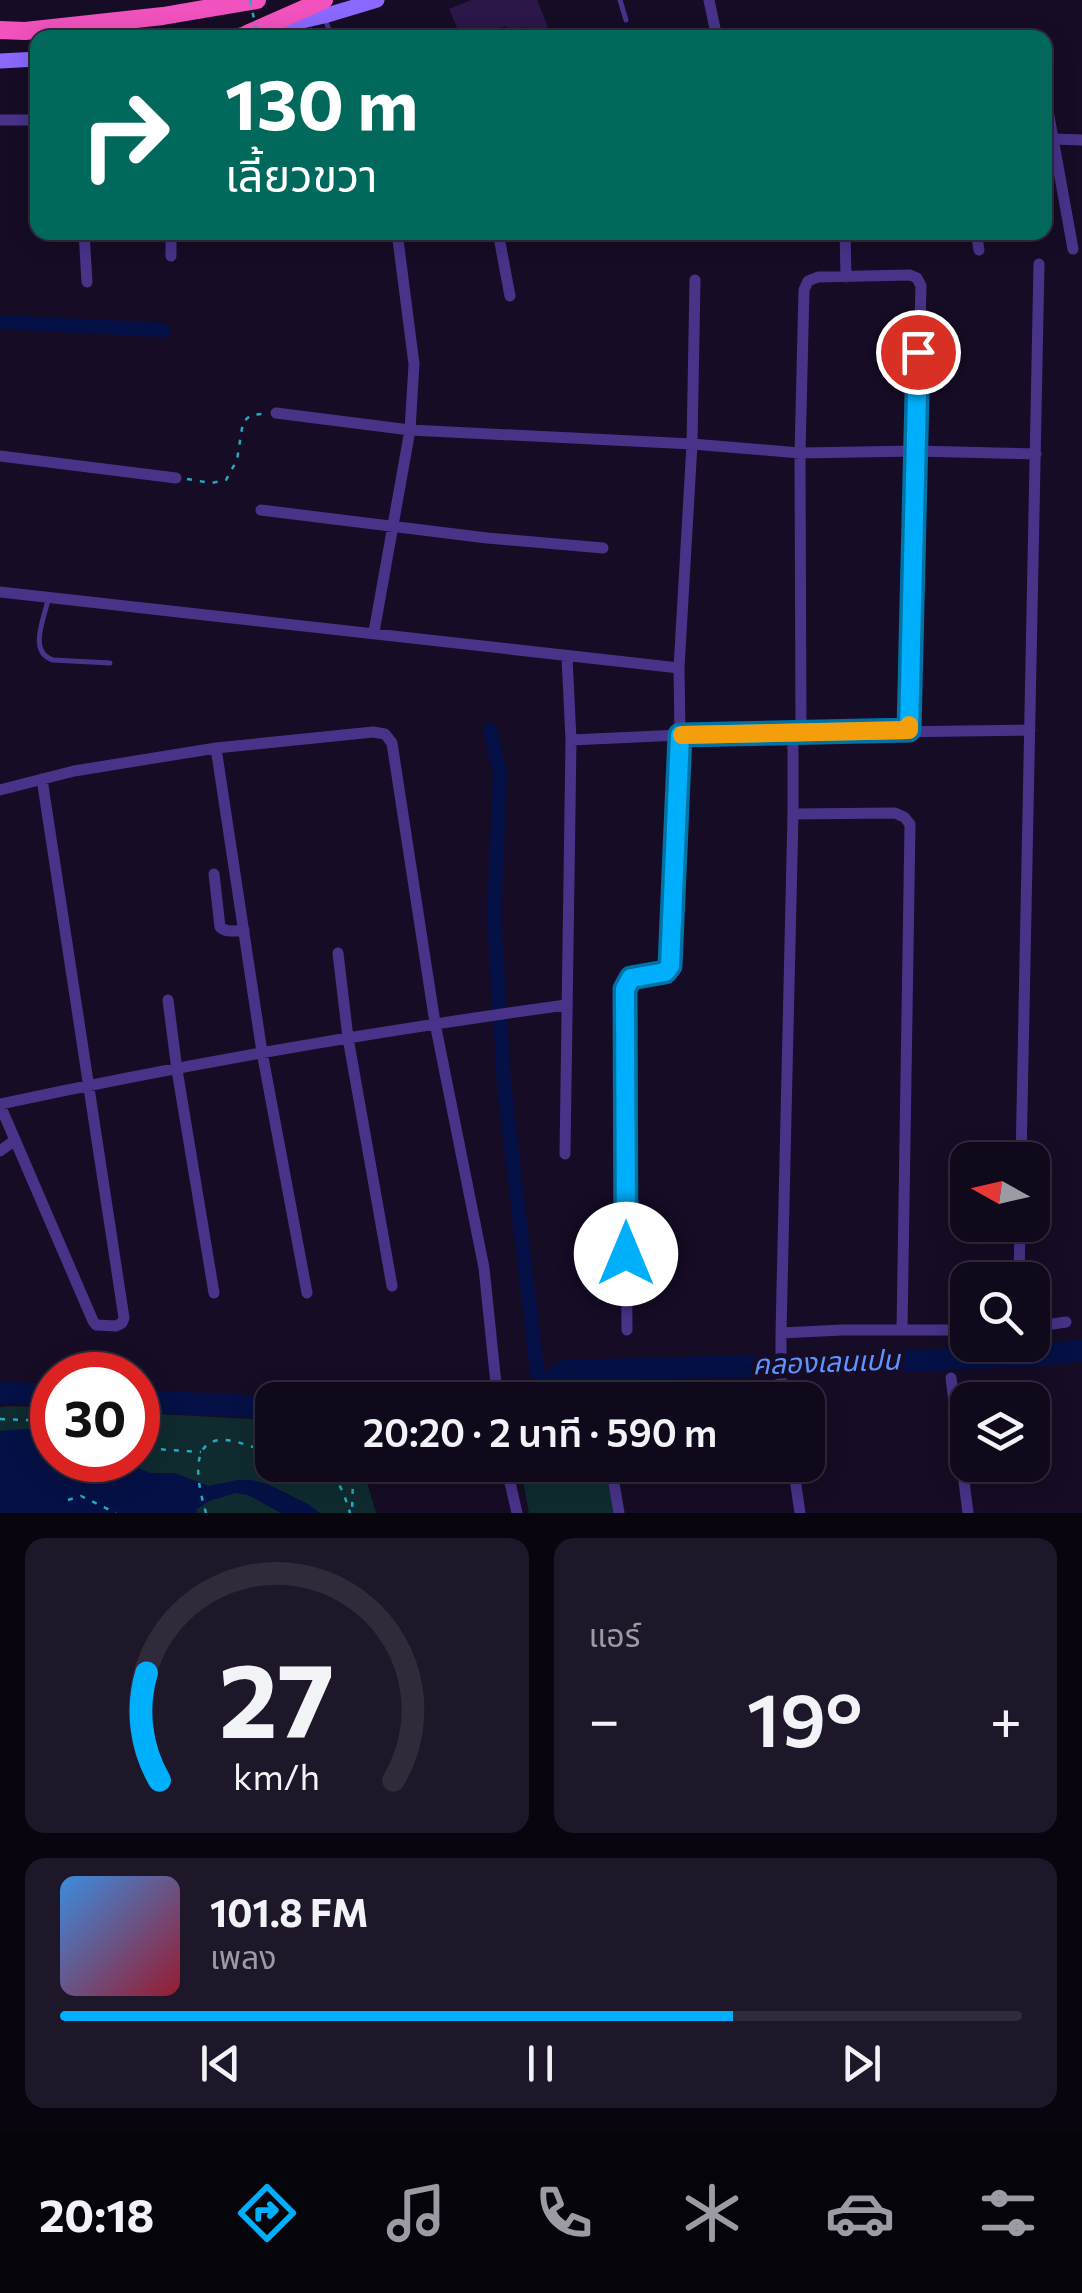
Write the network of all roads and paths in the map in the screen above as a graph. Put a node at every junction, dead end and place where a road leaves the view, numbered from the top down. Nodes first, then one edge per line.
1 (250, 0) edge
2 (257, 0) edge
3 (378, 0) edge
4 (620, 0) edge
5 (709, 0) edge
6 (324, 8) edge
7 (626, 20) dead end
8 (0, 30) edge
9 (252, 30) edge
10 (267, 30) edge
11 (715, 30) edge
12 (30, 59) edge
13 (0, 61) edge
14 (0, 120) edge
15 (30, 120) edge
16 (1052, 138) edge
17 (1082, 140) edge
18 (1052, 147) edge
19 (84, 240) edge
20 (171, 240) edge
21 (398, 240) edge
22 (500, 240) edge
23 (844, 240) edge
24 (977, 240) edge
25 (1074, 249) dead end
26 (979, 250) dead end
27 (171, 256) dead end
28 (1039, 264) dead end
29 (846, 277) junction
30 (695, 280) dead end
31 (87, 282) dead end
32 (510, 296) dead end
33 (276, 414) joint
34 (410, 430) junction
35 (692, 444) junction
36 (915, 451) junction
37 (800, 452) junction
38 (1036, 454) junction
39 (0, 456) edge
40 (176, 478) joint
41 (261, 510) dead end
42 (392, 528) junction
43 (602, 548) dead end
44 (0, 592) edge
45 (48, 597) junction
46 (374, 632) junction
47 (567, 657) junction
48 (110, 663) dead end
49 (680, 668) junction
50 (909, 730) junction
51 (1030, 730) junction
52 (797, 733) junction
53 (680, 735) junction
54 (571, 740) junction
55 (216, 748) junction
56 (42, 779) junction
57 (0, 790) edge
58 (794, 814) junction
59 (214, 874) dead end
60 (244, 930) junction
61 (338, 953) dead end
62 (168, 1000) dead end
63 (566, 1006) junction
64 (436, 1023) junction
65 (348, 1038) junction
66 (262, 1052) junction
67 (176, 1070) junction
68 (88, 1085) junction
69 (0, 1104) edge
70 (15, 1140) junction
71 (1021, 1142) edge
72 (0, 1151) edge
73 (565, 1154) dead end
74 (392, 1286) dead end
75 (306, 1292) dead end
76 (214, 1293) dead end
77 (1066, 1322) dead end
78 (1050, 1324) edge
79 (627, 1330) dead end
80 (902, 1330) junction
81 (950, 1330) edge
82 (781, 1339) junction
83 (951, 1378) dead end
84 (496, 1382) edge
85 (781, 1382) edge
86 (30, 1419) edge
87 (0, 1420) edge
88 (255, 1448) edge
89 (160, 1449) edge
90 (203, 1452) junction
91 (339, 1482) edge
92 (352, 1482) edge
93 (510, 1482) edge
94 (614, 1482) edge
95 (795, 1482) edge
96 (68, 1500) dead end
97 (205, 1510) edge
98 (116, 1513) edge
99 (350, 1513) edge
100 (517, 1513) edge
101 (620, 1513) edge
102 (800, 1513) edge
103 (968, 1513) edge

1 - 9 path, bridge
2 - 8 highway
3 - 6 main road
4 - 7 lane
5 - 11 street
6 - 10 highway
12 - 13 main road
14 - 15 street
16 - 17 street
18 - 25 street
19 - 31 street
20 - 27 street
21 - 34 street
22 - 32 street
23 - 29 street
24 - 26 street
28 - 38 street
29 - 36 street
29 - 37 street
30 - 35 street
33 - 34 street
33 - 40 path
34 - 35 street
34 - 42 street
35 - 37 street
35 - 49 street
36 - 37 street
36 - 38 street
36 - 50 street
37 - 52 street
38 - 51 street
39 - 40 street
41 - 42 street
42 - 43 street
42 - 46 street
44 - 45 street
45 - 46 street
45 - 48 lane
46 - 47 street
47 - 49 street
47 - 54 street
49 - 53 street
50 - 51 street
50 - 52 street
51 - 71 street
52 - 53 street
52 - 58 street
53 - 54 street
53 - 79 street
54 - 63 street
55 - 56 street
55 - 60 street
55 - 64 street
56 - 57 street
56 - 68 street
58 - 80 street
58 - 82 street
59 - 60 street
60 - 66 street
61 - 65 street
62 - 67 street
63 - 64 street
63 - 73 street
64 - 65 street
64 - 84 street
65 - 66 street
65 - 74 street
66 - 67 street
66 - 75 street
67 - 68 street
67 - 76 street
68 - 69 street
68 - 70 street
69 - 70 street
70 - 72 street
77 - 78 street
80 - 81 street
80 - 82 street
82 - 85 street
83 - 103 street
86 - 87 path
88 - 90 path
89 - 90 path
90 - 97 path
91 - 99 path
92 - 99 path
93 - 100 street
94 - 101 street
95 - 102 street
96 - 98 path

